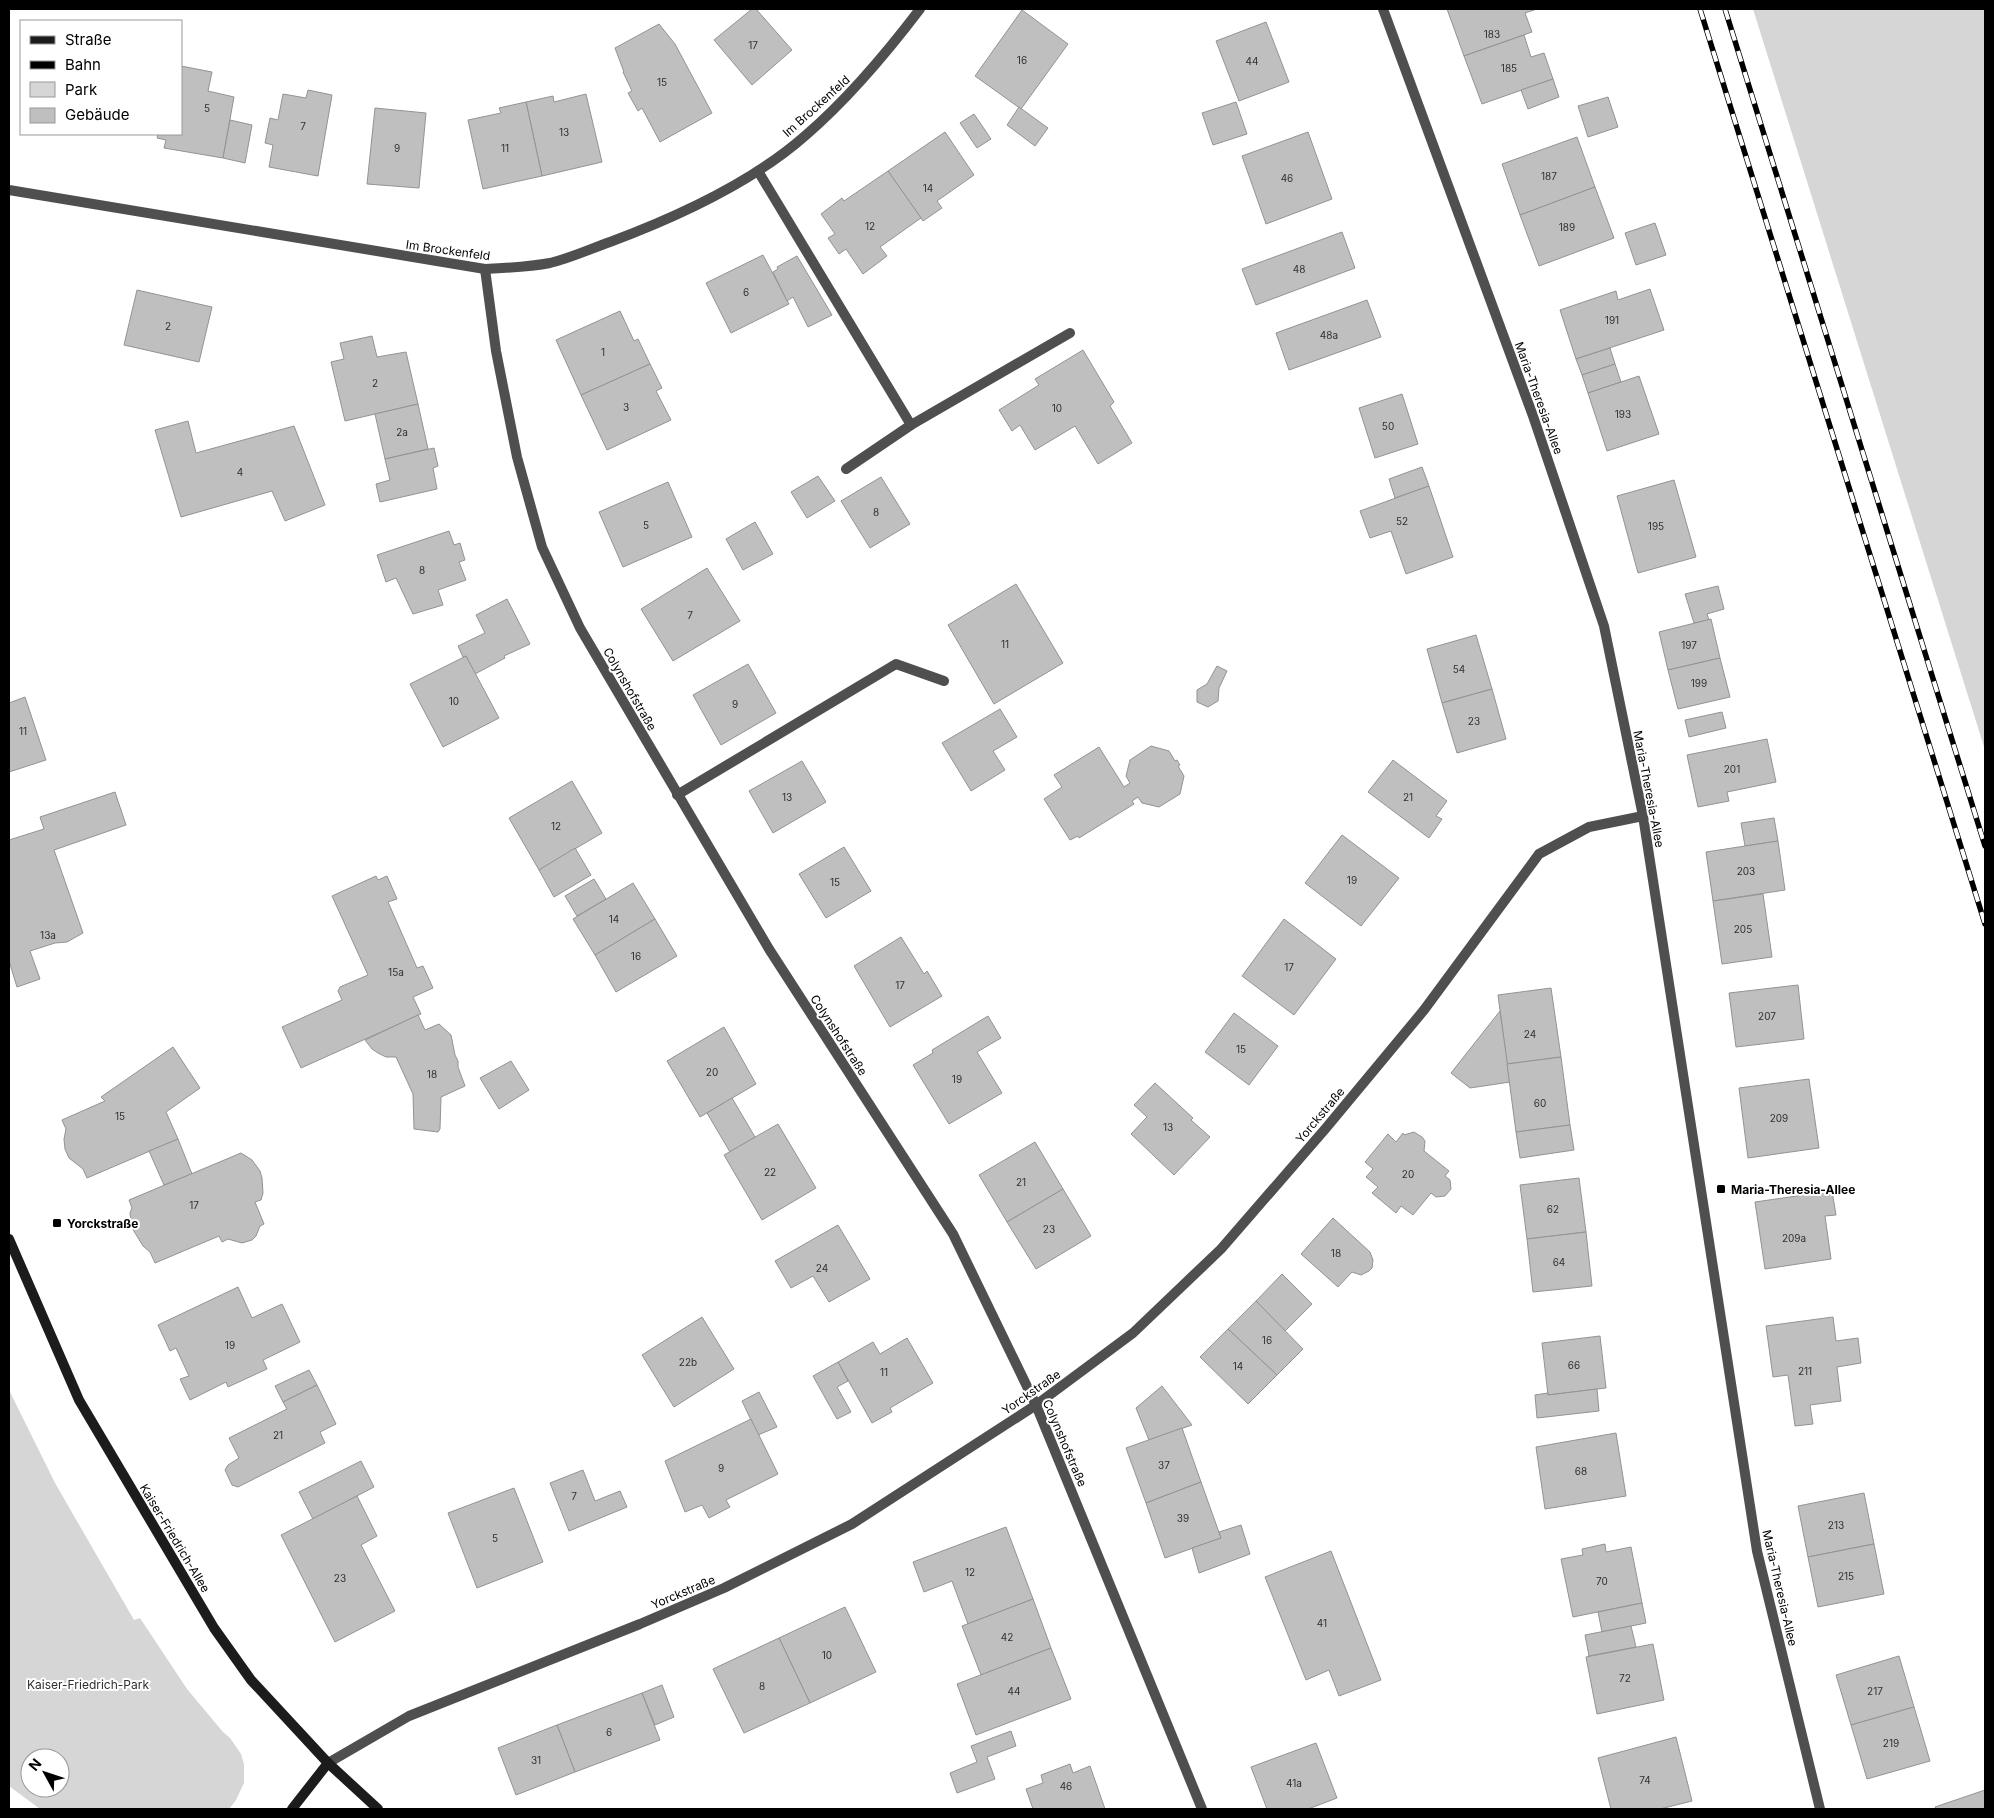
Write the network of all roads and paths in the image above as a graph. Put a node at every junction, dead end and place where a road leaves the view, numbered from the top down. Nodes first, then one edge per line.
1 (920, 9) edge
2 (1383, 9) edge
3 (758, 171) junction
4 (9, 190) edge
5 (486, 269) junction
6 (1070, 333) dead end
7 (911, 424) junction
8 (846, 469) dead end
9 (944, 681) dead end
10 (677, 795) junction
11 (1643, 816) junction
12 (9, 1239) edge
13 (1036, 1405) junction
14 (328, 1763) junction
15 (292, 1809) edge
16 (378, 1809) edge
17 (1202, 1809) edge
18 (1820, 1809) edge

1 - 3 street, Im Brockenfeld
2 - 11 street, Maria-Theresia-Allee
3 - 5 street, Im Brockenfeld
3 - 7 street
4 - 5 street, Im Brockenfeld
5 - 10 street, Colynshofstraße
6 - 7 street
7 - 8 street
9 - 10 street
10 - 13 street, Colynshofstraße
11 - 13 street, Yorckstraße
11 - 18 street, Maria-Theresia-Allee
12 - 14 street, Kaiser-Friedrich-Allee
13 - 14 street, Yorckstraße
13 - 17 street, Colynshofstraße
14 - 15 street, Yorckstraße
14 - 16 street, Kaiser-Friedrich-Allee

